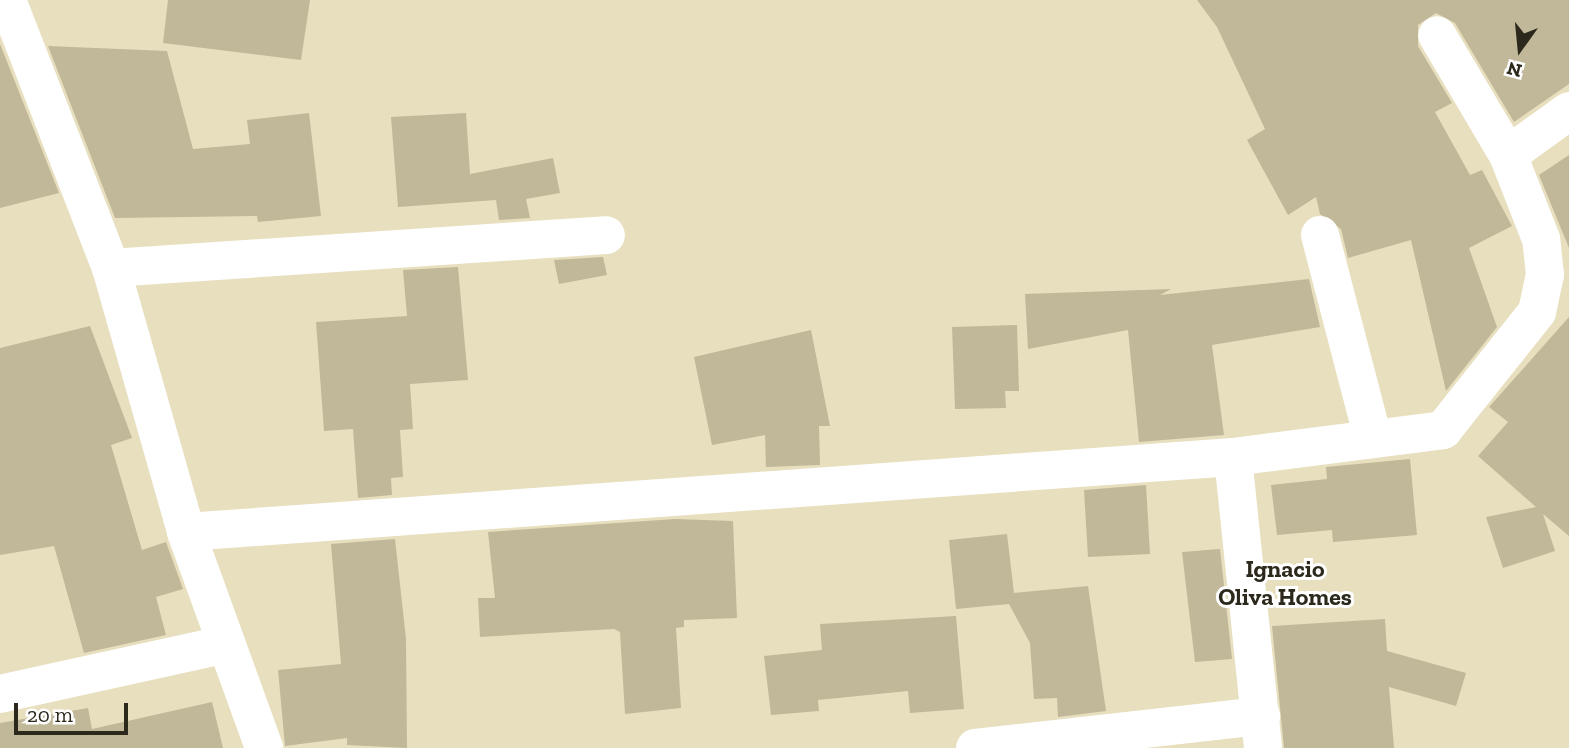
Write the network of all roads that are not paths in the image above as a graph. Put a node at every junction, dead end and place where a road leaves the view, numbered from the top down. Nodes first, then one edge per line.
1 (7, 0) edge
2 (1437, 35) dead end
3 (1569, 111) edge
4 (1508, 155) junction
5 (606, 235) dead end
6 (1320, 235) dead end
7 (111, 268) junction
8 (1373, 439) junction
9 (1233, 457) junction
10 (186, 532) junction
11 (223, 645) junction
12 (0, 694) edge
13 (1262, 732) edge
14 (991, 747) edge
15 (264, 748) edge

1 - 7 street
2 - 4 street
3 - 4 street
4 - 8 street
5 - 7 street
6 - 8 street
7 - 10 street
8 - 9 street
9 - 10 street
9 - 13 street
10 - 11 street
11 - 12 street
11 - 15 street
13 - 14 street

